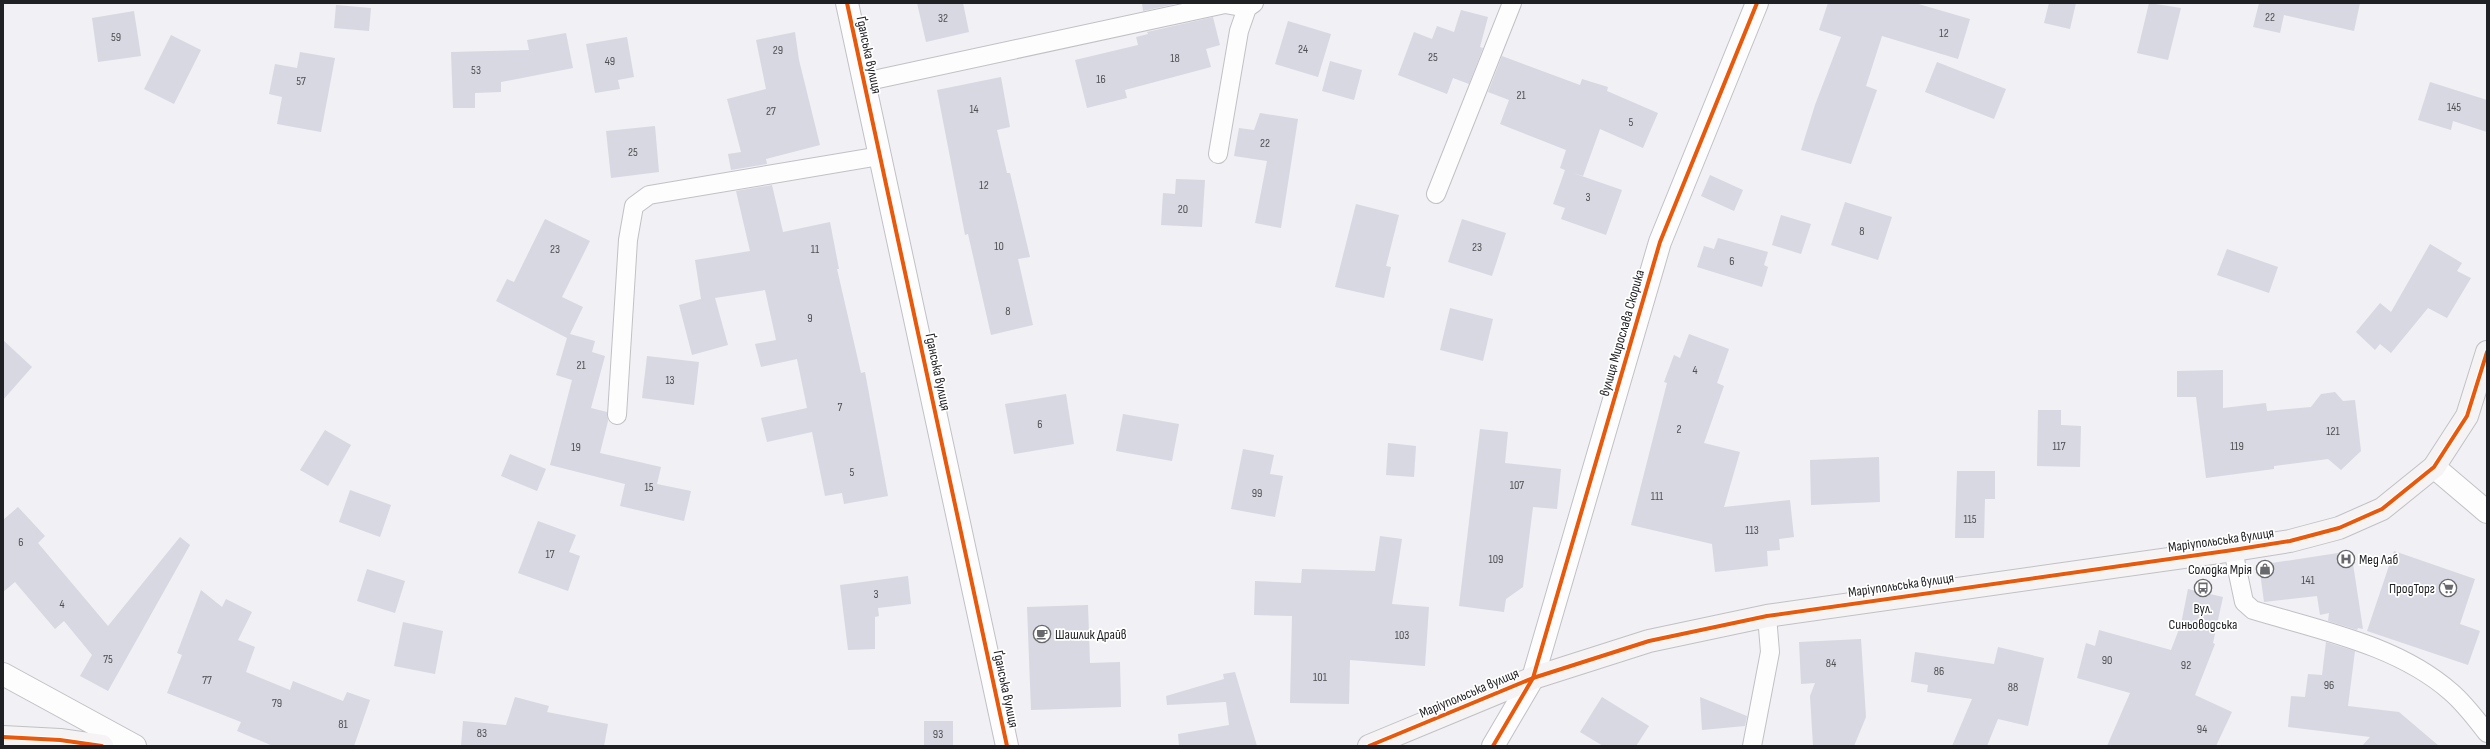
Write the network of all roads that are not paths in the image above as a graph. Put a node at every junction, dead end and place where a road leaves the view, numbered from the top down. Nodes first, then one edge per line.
1 (847, 3) edge
2 (1512, 3) edge
3 (1757, 3) edge
4 (1251, 5) edge
5 (864, 82) junction
6 (1218, 154) dead end
7 (880, 156) junction
8 (1436, 194) dead end
9 (2487, 352) edge
10 (617, 415) dead end
11 (2434, 467) junction
12 (2487, 512) edge
13 (2233, 550) junction
14 (1767, 616) junction
15 (3, 674) edge
16 (1533, 678) junction
17 (2487, 733) edge
18 (3, 737) edge
19 (102, 746) edge
20 (135, 746) edge
21 (1007, 746) edge
22 (1370, 746) edge
23 (1493, 746) edge
24 (1752, 746) edge

1 - 5 street, Ґданська вулиця
2 - 8 lane
3 - 16 street, вулиця Мирослава Скорика
4 - 5 lane
4 - 6 lane
5 - 7 street, Ґданська вулиця
7 - 10 lane
7 - 21 street, Ґданська вулиця
9 - 11 street, Маріупольська вулиця
11 - 12 street
11 - 13 street, Маріупольська вулиця
13 - 14 street, Маріупольська вулиця
13 - 17 lane
14 - 16 street, Маріупольська вулиця
14 - 24 lane
15 - 20 street
16 - 22 street, Маріупольська вулиця
16 - 23 street, вулиця Мирослава Скорика
18 - 19 street

